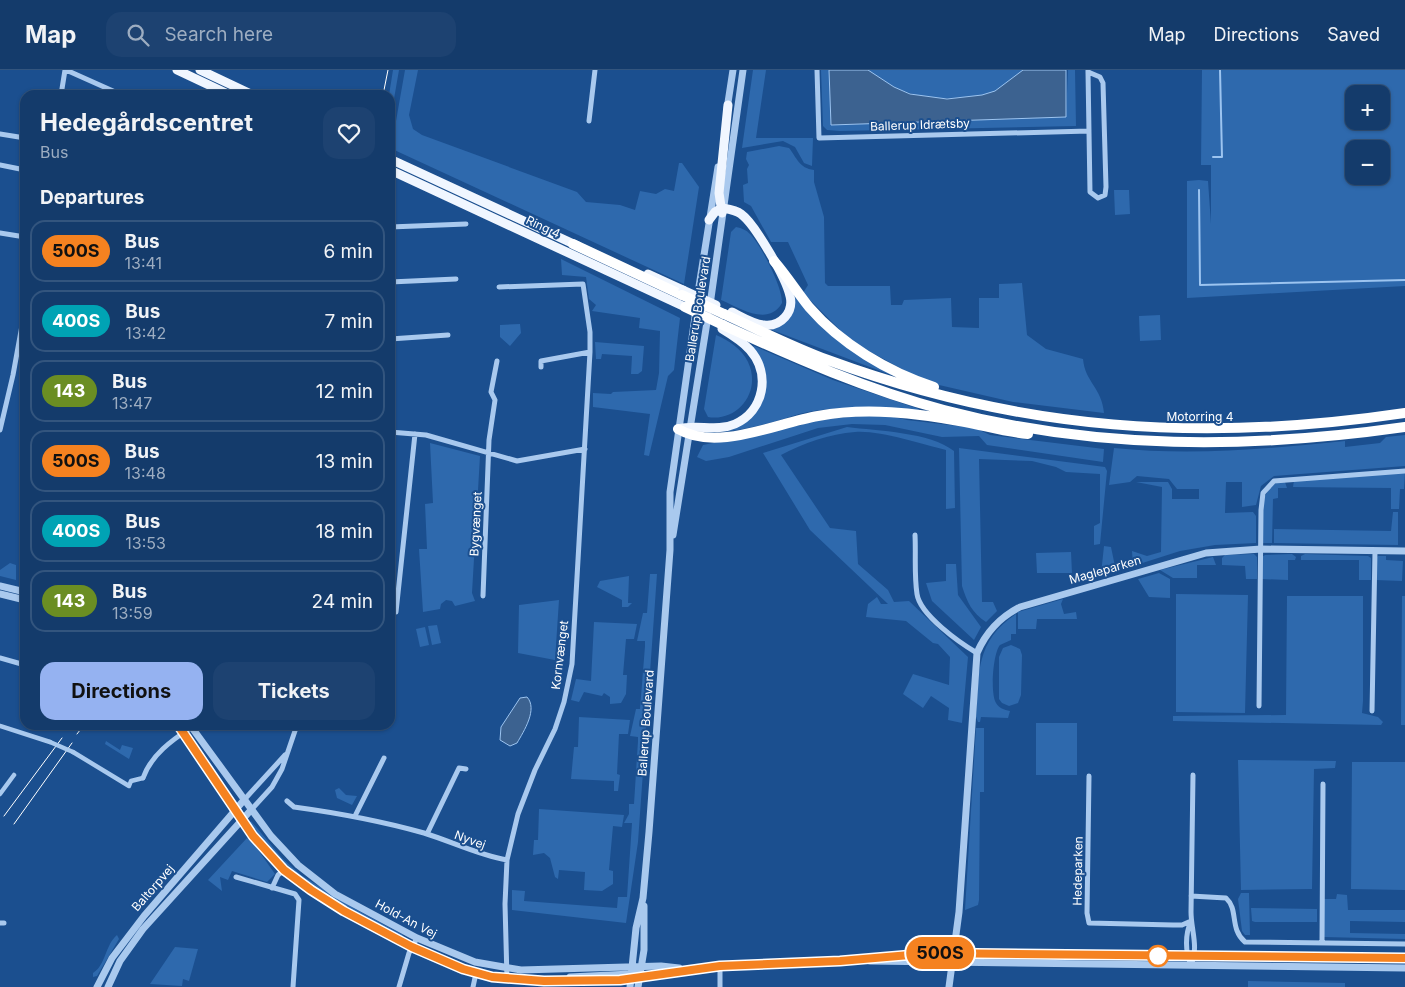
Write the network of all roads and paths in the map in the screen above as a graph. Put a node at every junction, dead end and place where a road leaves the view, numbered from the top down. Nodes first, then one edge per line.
1 (66, 70) edge
2 (177, 70) edge
3 (200, 70) edge
4 (595, 70) edge
5 (733, 70) edge
6 (743, 70) edge
7 (817, 70) edge
8 (1088, 71) edge
9 (62, 90) edge
10 (111, 90) edge
11 (219, 90) edge
12 (242, 90) edge
13 (728, 105) junction
14 (589, 121) dead end
15 (1089, 131) junction
16 (0, 134) edge
17 (20, 137) edge
18 (395, 161) edge
19 (0, 165) edge
20 (20, 169) edge
21 (395, 172) edge
22 (723, 211) junction
23 (709, 220) junction
24 (466, 224) dead end
25 (395, 227) edge
26 (0, 233) edge
27 (20, 237) edge
28 (573, 244) joint
29 (774, 261) junction
30 (456, 279) dead end
31 (395, 282) edge
32 (498, 287) dead end
33 (683, 299) junction
34 (724, 319) junction
35 (20, 332) edge
36 (448, 336) dead end
37 (395, 339) edge
38 (590, 352) junction
39 (497, 361) dead end
40 (541, 367) dead end
41 (996, 408) junction
42 (2, 413) edge
43 (1405, 414) edge
44 (1405, 427) edge
45 (678, 428) junction
46 (0, 430) edge
47 (691, 431) junction
48 (395, 432) edge
49 (415, 434) junction
50 (1066, 434) junction
51 (585, 449) junction
52 (490, 454) junction
53 (1405, 471) edge
54 (915, 535) dead end
55 (1261, 549) junction
56 (670, 550) junction
57 (1375, 551) junction
58 (1405, 551) edge
59 (0, 586) edge
60 (20, 591) edge
61 (0, 594) edge
62 (483, 596) dead end
63 (20, 599) edge
64 (396, 612) dead end
65 (977, 653) junction
66 (0, 658) edge
67 (20, 664) edge
68 (1259, 706) dead end
69 (1372, 711) dead end
70 (0, 726) edge
71 (181, 730) edge
72 (186, 730) edge
73 (194, 730) edge
74 (295, 730) edge
75 (183, 733) junction
76 (285, 755) junction
77 (384, 758) dead end
78 (466, 769) dead end
79 (14, 775) dead end
80 (1193, 775) dead end
81 (1089, 776) dead end
82 (143, 778) joint
83 (1323, 784) dead end
84 (1, 791) edge
85 (244, 800) junction
86 (287, 801) dead end
87 (235, 810) junction
88 (251, 810) junction
89 (355, 816) junction
90 (241, 819) junction
91 (427, 834) junction
92 (508, 860) junction
93 (284, 870) junction
94 (236, 877) dead end
95 (272, 888) junction
96 (1191, 896) junction
97 (643, 898) junction
98 (1191, 920) junction
99 (416, 938) junction
100 (1322, 943) junction
101 (1405, 944) edge
102 (412, 947) junction
103 (954, 953) junction
104 (1187, 956) junction
105 (1195, 956) junction
106 (1405, 958) edge
107 (840, 961) junction
108 (953, 962) junction
109 (1191, 965) junction
110 (720, 966) junction
111 (641, 967) junction
112 (506, 968) junction
113 (1405, 968) edge
114 (692, 969) junction
115 (476, 973) junction
116 (631, 977) edge
117 (640, 977) junction
118 (507, 979) junction
119 (545, 983) edge
120 (97, 987) edge
121 (108, 987) edge
122 (293, 987) edge
123 (399, 987) edge
124 (473, 987) edge
125 (638, 987) edge
126 (720, 987) edge
127 (949, 987) edge

1 - 9 street
1 - 10 street
2 - 11 main road
3 - 12 main road
4 - 14 street
5 - 13 street, Ballerup Boulevard
6 - 22 street, Ballerup Boulevard
7 - 15 street, Ballerup Idrætsby
8 - 15 street
8 - 15 street
13 - 22 main road
13 - 23 street, Ballerup Boulevard
16 - 17 street
18 - 28 main road, Ring 4
19 - 20 street
21 - 33 main road, Ring 4
22 - 23 main road
22 - 29 main road
22 - 47 street, Ballerup Boulevard
23 - 45 street, Ballerup Boulevard
24 - 25 street
26 - 27 street
28 - 33 highway
29 - 34 main road
29 - 41 highway
30 - 31 street
32 - 38 street, Kornvænget
33 - 34 highway, bridge
33 - 34 main road, Ring 4, bridge
34 - 41 highway
34 - 47 main road
34 - 50 highway
35 - 42 street
36 - 37 street
38 - 40 street
38 - 51 street, Kornvænget
39 - 52 street, Bygvænget
41 - 43 highway, Motorring 4
42 - 46 street
44 - 50 highway, Motorring 4
45 - 47 highway
45 - 56 street, Ballerup Boulevard
47 - 50 highway
47 - 56 street, Ballerup Boulevard
48 - 49 street
49 - 52 street
49 - 64 street
51 - 52 street
51 - 92 street, Kornvænget
52 - 62 street, Bygvænget
53 - 55 street
54 - 65 street
55 - 57 street, Magleparken
55 - 65 street, Magleparken
55 - 68 street
56 - 97 street, Ballerup Boulevard
57 - 58 street, Magleparken
57 - 69 street
59 - 60 street
61 - 63 street
65 - 103 street, Magleparken
66 - 67 street
70 - 82 street, bridge
71 - 75 street, Hold-An Vej
72 - 75 street
73 - 85 street, Hold-An Vej
74 - 76 street
75 - 82 street
75 - 87 street, Hold-An Vej
76 - 85 street
76 - 88 street
77 - 89 street
78 - 91 street
79 - 84 street
80 - 96 street
81 - 98 street, Hedeparken
83 - 100 street
85 - 87 street, Baltorpvej
85 - 88 street, Hold-An Vej
86 - 89 street, Nyvej
87 - 90 street, Hold-An Vej
87 - 120 street, Baltorpvej
88 - 90 street, Baltorpvej
88 - 99 street, Hold-An Vej
89 - 91 street, Nyvej
90 - 93 street, Hold-An Vej
90 - 121 street, Baltorpvej
91 - 92 street, Nyvej
92 - 112 street, Kornvænget
93 - 95 street
93 - 102 street, Hold-An Vej
94 - 95 street
95 - 122 street
96 - 98 street
96 - 100 street
97 - 111 street, Ballerup Boulevard
97 - 116 street, Ballerup Boulevard
98 - 104 street
98 - 105 street
99 - 102 street
99 - 112 street, Hold-An Vej
100 - 101 street
102 - 115 street, Hold-An Vej
102 - 123 street
103 - 104 street, Hold-An Vej
103 - 107 street, Hold-An Vej
103 - 108 street, Magleparken
104 - 105 street, Hold-An Vej
104 - 109 street
105 - 106 street, Hold-An Vej
105 - 109 street
107 - 108 street, Hold-An Vej
107 - 110 street, Hold-An Vej
108 - 109 street, Hold-An Vej
108 - 127 street, Magleparken
109 - 113 street, Hold-An Vej
110 - 114 street, Hold-An Vej
110 - 126 street
111 - 114 street, Hold-An Vej
111 - 116 street, Hold-An Vej
111 - 117 street, Ballerup Boulevard
112 - 116 street, Hold-An Vej
112 - 118 street, Kornvænget
114 - 117 street, Hold-An Vej
115 - 118 street, Hold-An Vej
115 - 124 street
116 - 117 street, Hold-An Vej
116 - 119 street, Hold-An Vej
117 - 125 street, Ballerup Boulevard
118 - 119 street, Hold-An Vej

